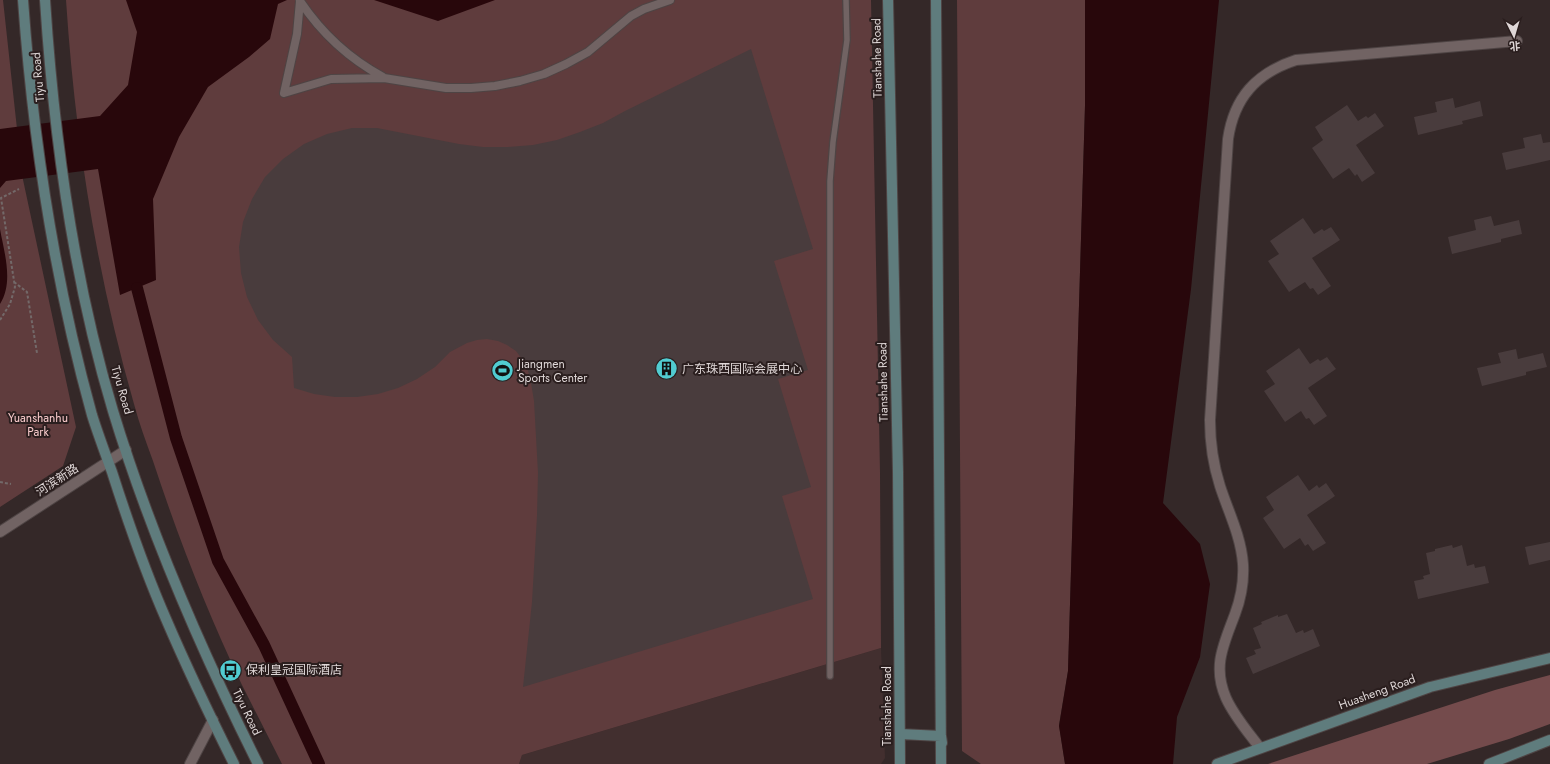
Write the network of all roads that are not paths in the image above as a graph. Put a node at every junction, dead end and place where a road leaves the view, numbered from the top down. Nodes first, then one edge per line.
1 (23, 0) edge
2 (45, 0) edge
3 (300, 0) edge
4 (670, 0) edge
5 (846, 0) edge
6 (888, 0) edge
7 (936, 0) edge
8 (1517, 41) dead end
9 (384, 78) junction
10 (126, 450) junction
11 (108, 462) junction
12 (0, 532) edge
13 (1550, 658) edge
14 (830, 676) dead end
15 (212, 720) junction
16 (900, 734) junction
17 (941, 736) junction
18 (1550, 740) edge
19 (900, 748) junction
20 (1260, 748) junction
21 (190, 764) edge
22 (234, 764) edge
23 (258, 764) edge
24 (896, 764) edge
25 (900, 764) edge
26 (941, 764) edge
27 (947, 764) edge
28 (1217, 764) edge
29 (1489, 764) edge

1 - 11 main road, Tiyu Road
2 - 10 main road, Tiyu Road
3 - 9 street
3 - 9 street
4 - 9 street
5 - 14 lane
6 - 16 main road, Tianshahe Road
7 - 17 main road
8 - 20 street
10 - 11 street, 河滨新路
10 - 23 main road, Tiyu Road
11 - 12 street, 河滨新路
11 - 15 main road, Tiyu Road
13 - 20 main road, Huasheng Road
15 - 21 street
15 - 22 main road, Tiyu Road
16 - 17 main road
16 - 19 main road, Tianshahe Road
17 - 26 main road
17 - 27 main road
18 - 29 main road
19 - 24 main road
19 - 25 main road, Tianshahe Road
20 - 28 main road, Huasheng Road

